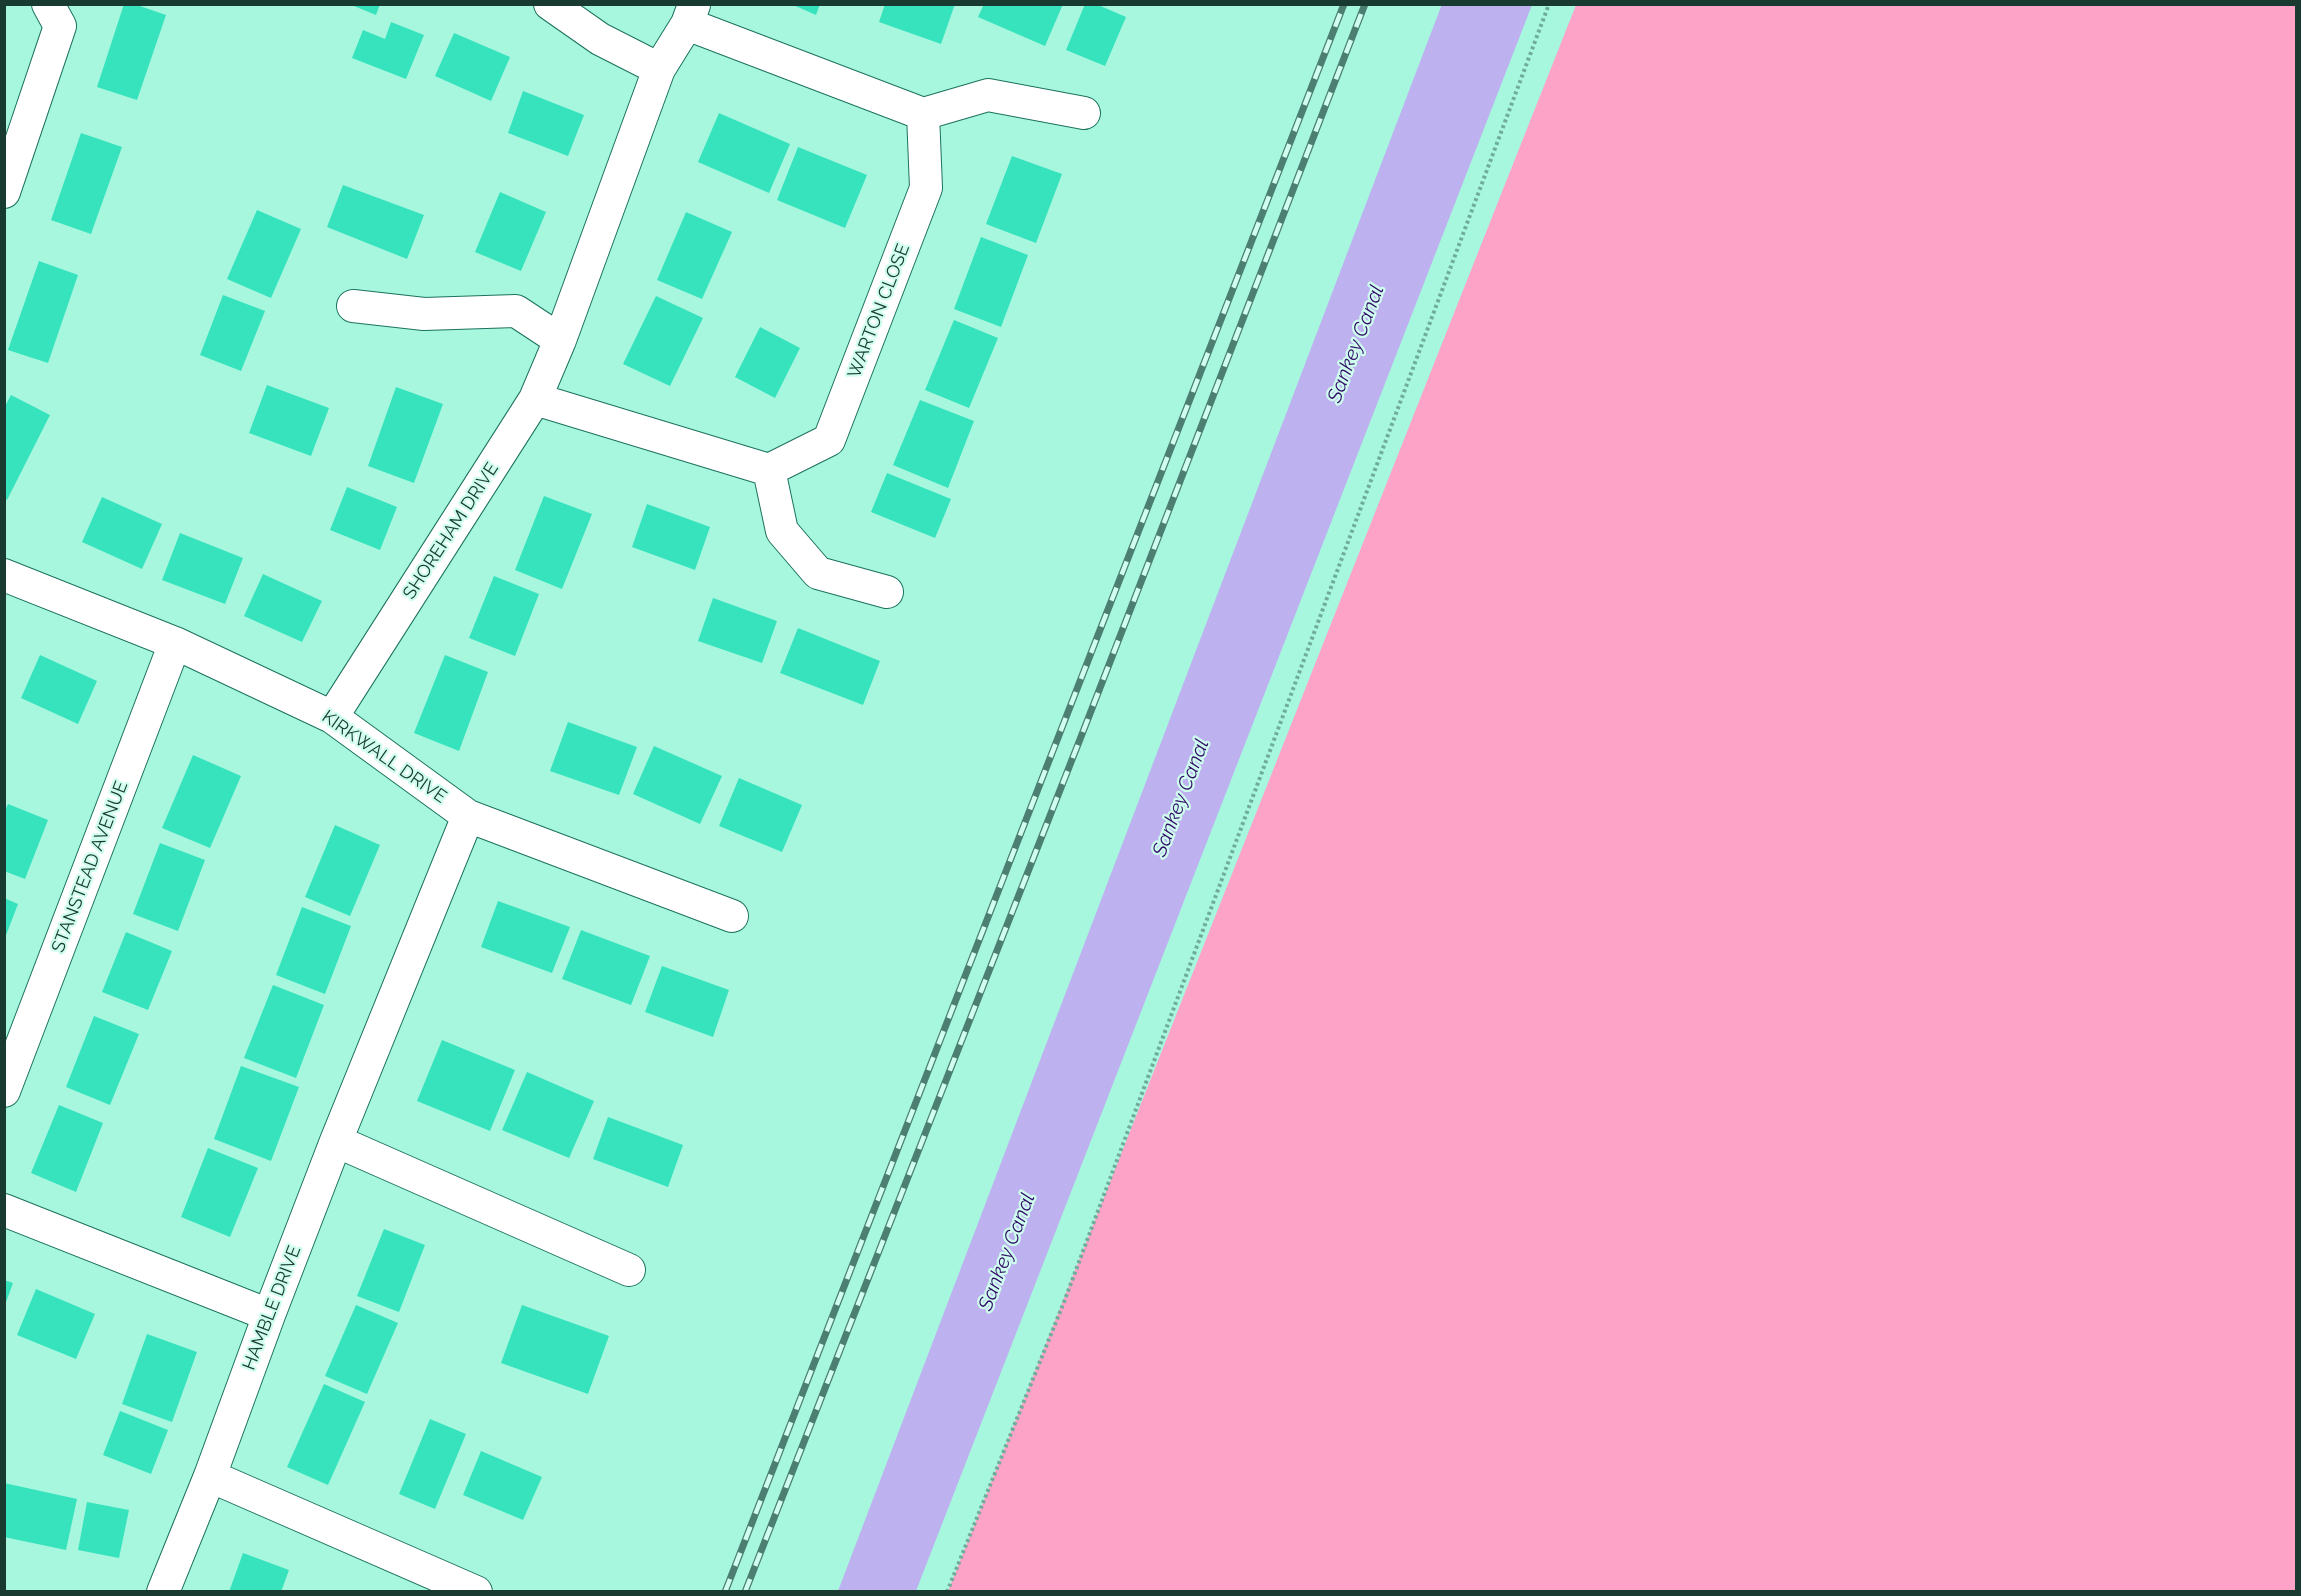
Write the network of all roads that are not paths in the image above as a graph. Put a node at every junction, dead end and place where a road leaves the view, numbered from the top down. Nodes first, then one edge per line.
1 (48, 4) edge
2 (550, 4) edge
3 (691, 14) edge
4 (659, 69) junction
5 (1084, 113) dead end
6 (923, 114) junction
7 (4, 192) edge
8 (353, 306) dead end
9 (560, 339) junction
10 (535, 399) junction
11 (769, 470) junction
12 (4, 575) edge
13 (887, 592) dead end
14 (175, 643) junction
15 (333, 717) junction
16 (468, 816) junction
17 (732, 916) dead end
18 (4, 1091) edge
19 (336, 1141) junction
20 (4, 1210) edge
21 (629, 1270) dead end
22 (268, 1315) junction
23 (210, 1476) junction
24 (163, 1592) edge
25 (476, 1592) edge

1 - 7 street
2 - 4 street
3 - 4 street, SHOREHAM DRIVE
3 - 6 street
4 - 9 street, SHOREHAM DRIVE
5 - 6 street
6 - 11 street, WARTON CLOSE
8 - 9 street
9 - 10 street, SHOREHAM DRIVE
10 - 11 street
10 - 15 street, SHOREHAM DRIVE
11 - 13 street
12 - 14 street, KIRKWALL DRIVE
14 - 15 street, KIRKWALL DRIVE
14 - 18 street, STANSTEAD AVENUE
15 - 16 street, KIRKWALL DRIVE
16 - 17 street, KIRKWALL DRIVE
16 - 19 street, HAMBLE DRIVE
19 - 21 street
19 - 22 street, HAMBLE DRIVE
20 - 22 street
22 - 23 street, HAMBLE DRIVE
23 - 24 street, HAMBLE DRIVE
23 - 25 street

